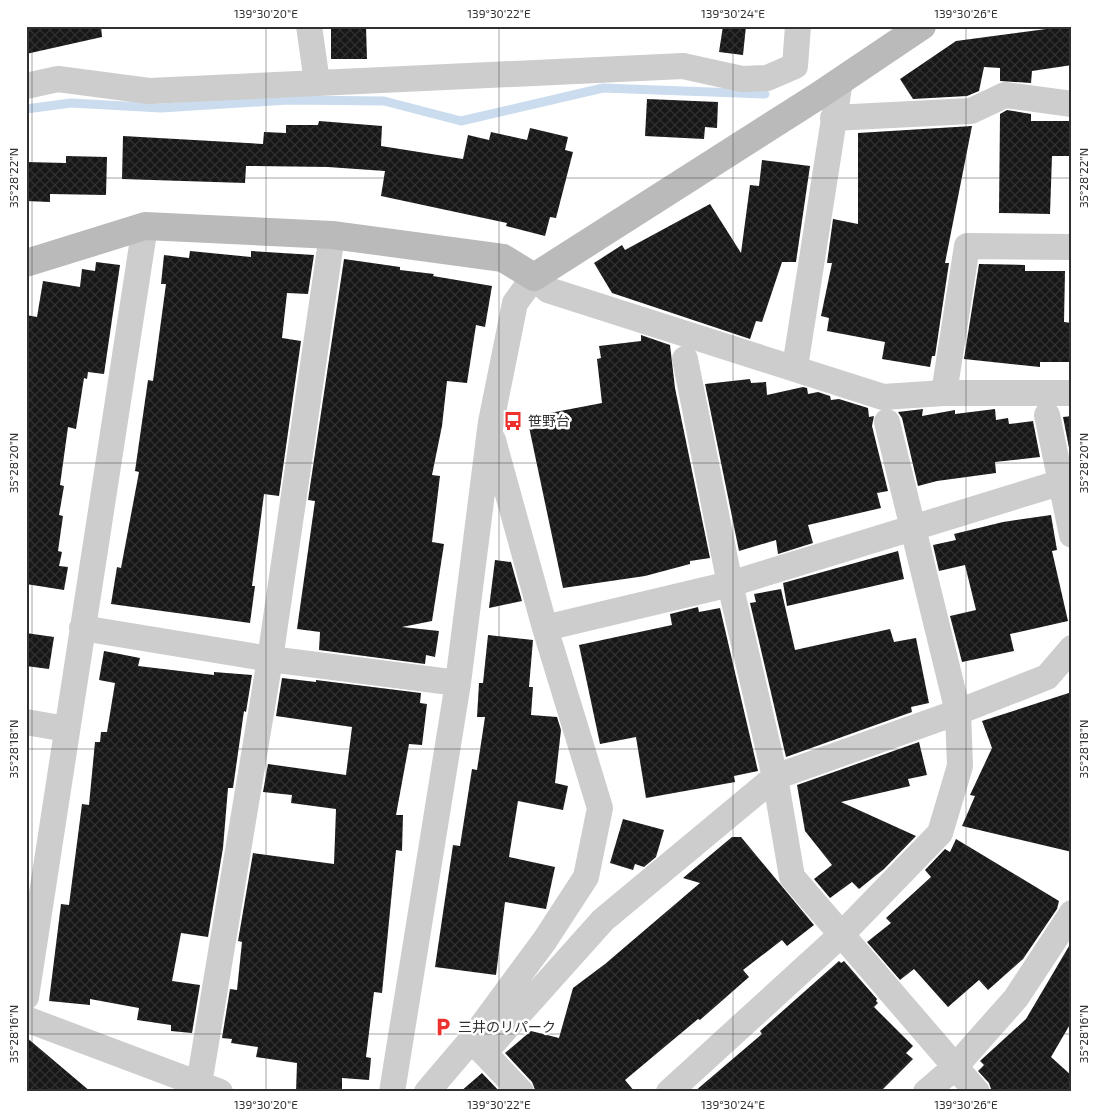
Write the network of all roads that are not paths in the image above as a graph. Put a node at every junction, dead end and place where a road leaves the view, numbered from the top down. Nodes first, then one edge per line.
1 (310, 26) edge
2 (798, 26) edge
3 (922, 26) edge
4 (795, 66) junction
5 (317, 82) junction
6 (26, 86) edge
7 (829, 89) junction
8 (1072, 104) edge
9 (833, 118) junction
10 (146, 226) junction
11 (332, 236) junction
12 (1072, 247) edge
13 (26, 263) edge
14 (534, 277) junction
15 (685, 359) dead end
16 (795, 367) junction
17 (944, 393) junction
18 (1072, 393) edge
19 (1047, 415) dead end
20 (887, 422) dead end
21 (490, 429) junction
22 (1067, 481) edge
23 (912, 528) junction
24 (1072, 536) edge
25 (730, 584) junction
26 (82, 628) junction
27 (545, 628) junction
28 (1072, 648) edge
29 (270, 659) junction
30 (458, 683) junction
31 (958, 712) junction
32 (26, 722) edge
33 (66, 728) junction
34 (775, 777) junction
35 (1072, 913) edge
36 (842, 934) junction
37 (26, 997) edge
38 (26, 1019) edge
39 (478, 1046) junction
40 (955, 1066) junction
41 (204, 1089) edge
42 (392, 1092) edge
43 (426, 1092) edge
44 (521, 1092) edge
45 (669, 1092) edge
46 (926, 1092) edge
47 (977, 1092) edge

1 - 5 street
2 - 4 street
3 - 7 street
4 - 5 street
4 - 7 street
5 - 6 street
7 - 9 street
7 - 14 street
8 - 9 street
9 - 16 street
10 - 11 street
10 - 13 street
10 - 26 street
11 - 14 street
11 - 29 street
12 - 17 street
14 - 16 street
14 - 21 street
15 - 25 street
16 - 17 street
17 - 18 street
19 - 22 street
20 - 23 street
21 - 27 street
21 - 30 street
22 - 23 street
22 - 24 street
23 - 25 street
23 - 31 street
25 - 27 street
25 - 34 street
26 - 29 street
26 - 33 street
27 - 39 street
28 - 31 street
29 - 30 street
29 - 41 street
30 - 42 street
31 - 34 street
31 - 36 street
32 - 33 street
33 - 37 street
34 - 36 street
34 - 39 street
35 - 40 street
36 - 40 street
36 - 45 street
38 - 41 street
39 - 43 street
39 - 44 street
40 - 46 street
40 - 47 street

